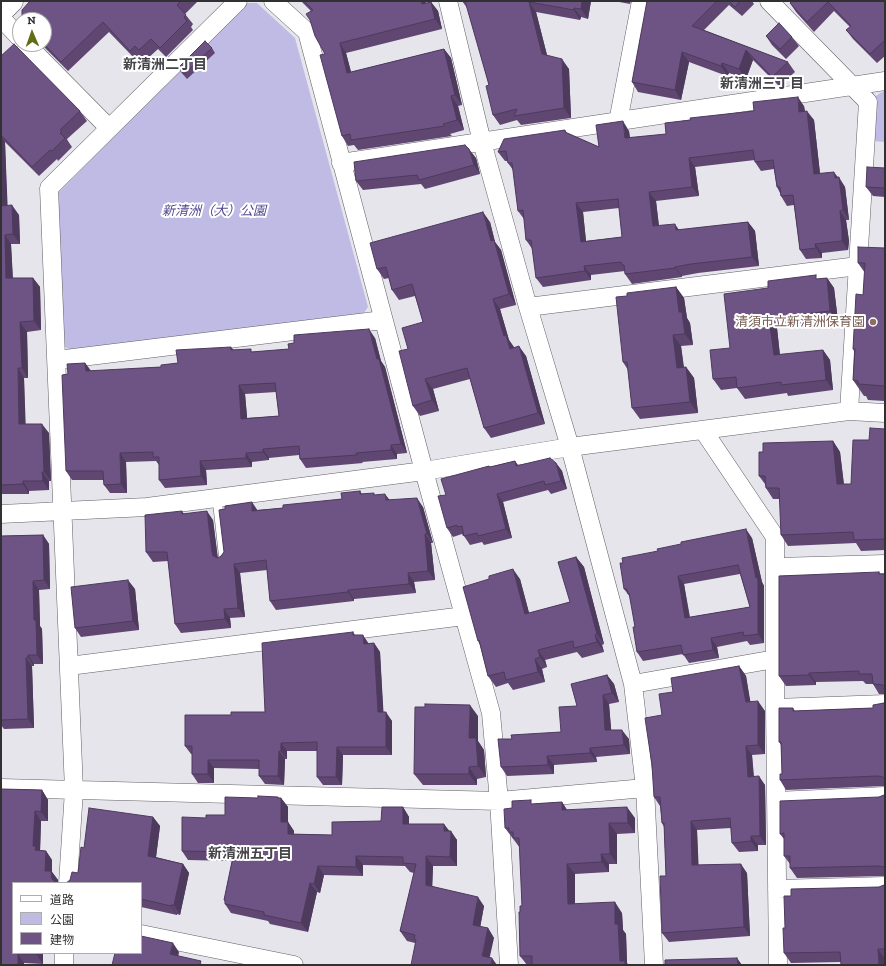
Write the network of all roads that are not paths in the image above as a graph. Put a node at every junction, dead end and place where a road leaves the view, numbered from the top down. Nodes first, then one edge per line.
1 (12, 1) edge
2 (238, 1) edge
3 (273, 1) edge
4 (448, 1) edge
5 (641, 1) edge
6 (769, 1) edge
7 (1, 12) edge
8 (1, 18) edge
9 (12, 30) edge
10 (34, 52) edge
11 (885, 81) edge
12 (853, 86) junction
13 (618, 122) junction
14 (109, 128) junction
15 (482, 142) junction
16 (341, 162) junction
17 (858, 266) junction
18 (528, 307) junction
19 (383, 320) junction
20 (56, 360) junction
21 (849, 411) junction
22 (885, 413) edge
23 (703, 430) junction
24 (570, 447) junction
25 (424, 471) junction
26 (217, 498) junction
27 (63, 512) junction
28 (1, 514) edge
29 (224, 561) edge
30 (885, 564) edge
31 (776, 567) junction
32 (464, 616) junction
33 (775, 659) junction
34 (69, 666) junction
35 (633, 684) junction
36 (885, 704) edge
37 (775, 708) junction
38 (1, 788) edge
39 (645, 788) junction
40 (74, 790) junction
41 (885, 796) edge
42 (499, 801) junction
43 (776, 801) junction
44 (68, 882) edge
45 (885, 886) edge
46 (777, 889) junction
47 (142, 934) edge
48 (64, 954) edge
49 (64, 965) edge
50 (294, 965) edge
51 (509, 965) edge
52 (654, 965) edge
53 (778, 965) edge

1 - 7 street
2 - 14 street
3 - 16 street
4 - 15 street
5 - 13 street
6 - 12 street
8 - 9 street
10 - 14 street
11 - 12 street
12 - 13 street
12 - 17 street
13 - 15 street
14 - 20 street
15 - 16 street
15 - 18 street
16 - 19 street
17 - 18 street
17 - 21 street
18 - 24 street
19 - 20 street
19 - 25 street
20 - 27 street
21 - 22 street
21 - 23 street
23 - 24 street
23 - 31 street
24 - 25 street
24 - 35 street
25 - 26 street
25 - 32 street
26 - 27 street
26 - 29 lane
27 - 28 street
27 - 34 street
30 - 31 street
31 - 33 street
32 - 34 street
32 - 42 street
33 - 35 street
33 - 37 street
34 - 40 street
35 - 39 street
36 - 37 street
37 - 43 street
38 - 40 street
39 - 42 street
39 - 52 street
40 - 42 street
40 - 44 street
41 - 43 street
42 - 51 street
43 - 46 street
45 - 46 street
46 - 53 street
47 - 50 street
48 - 49 street

